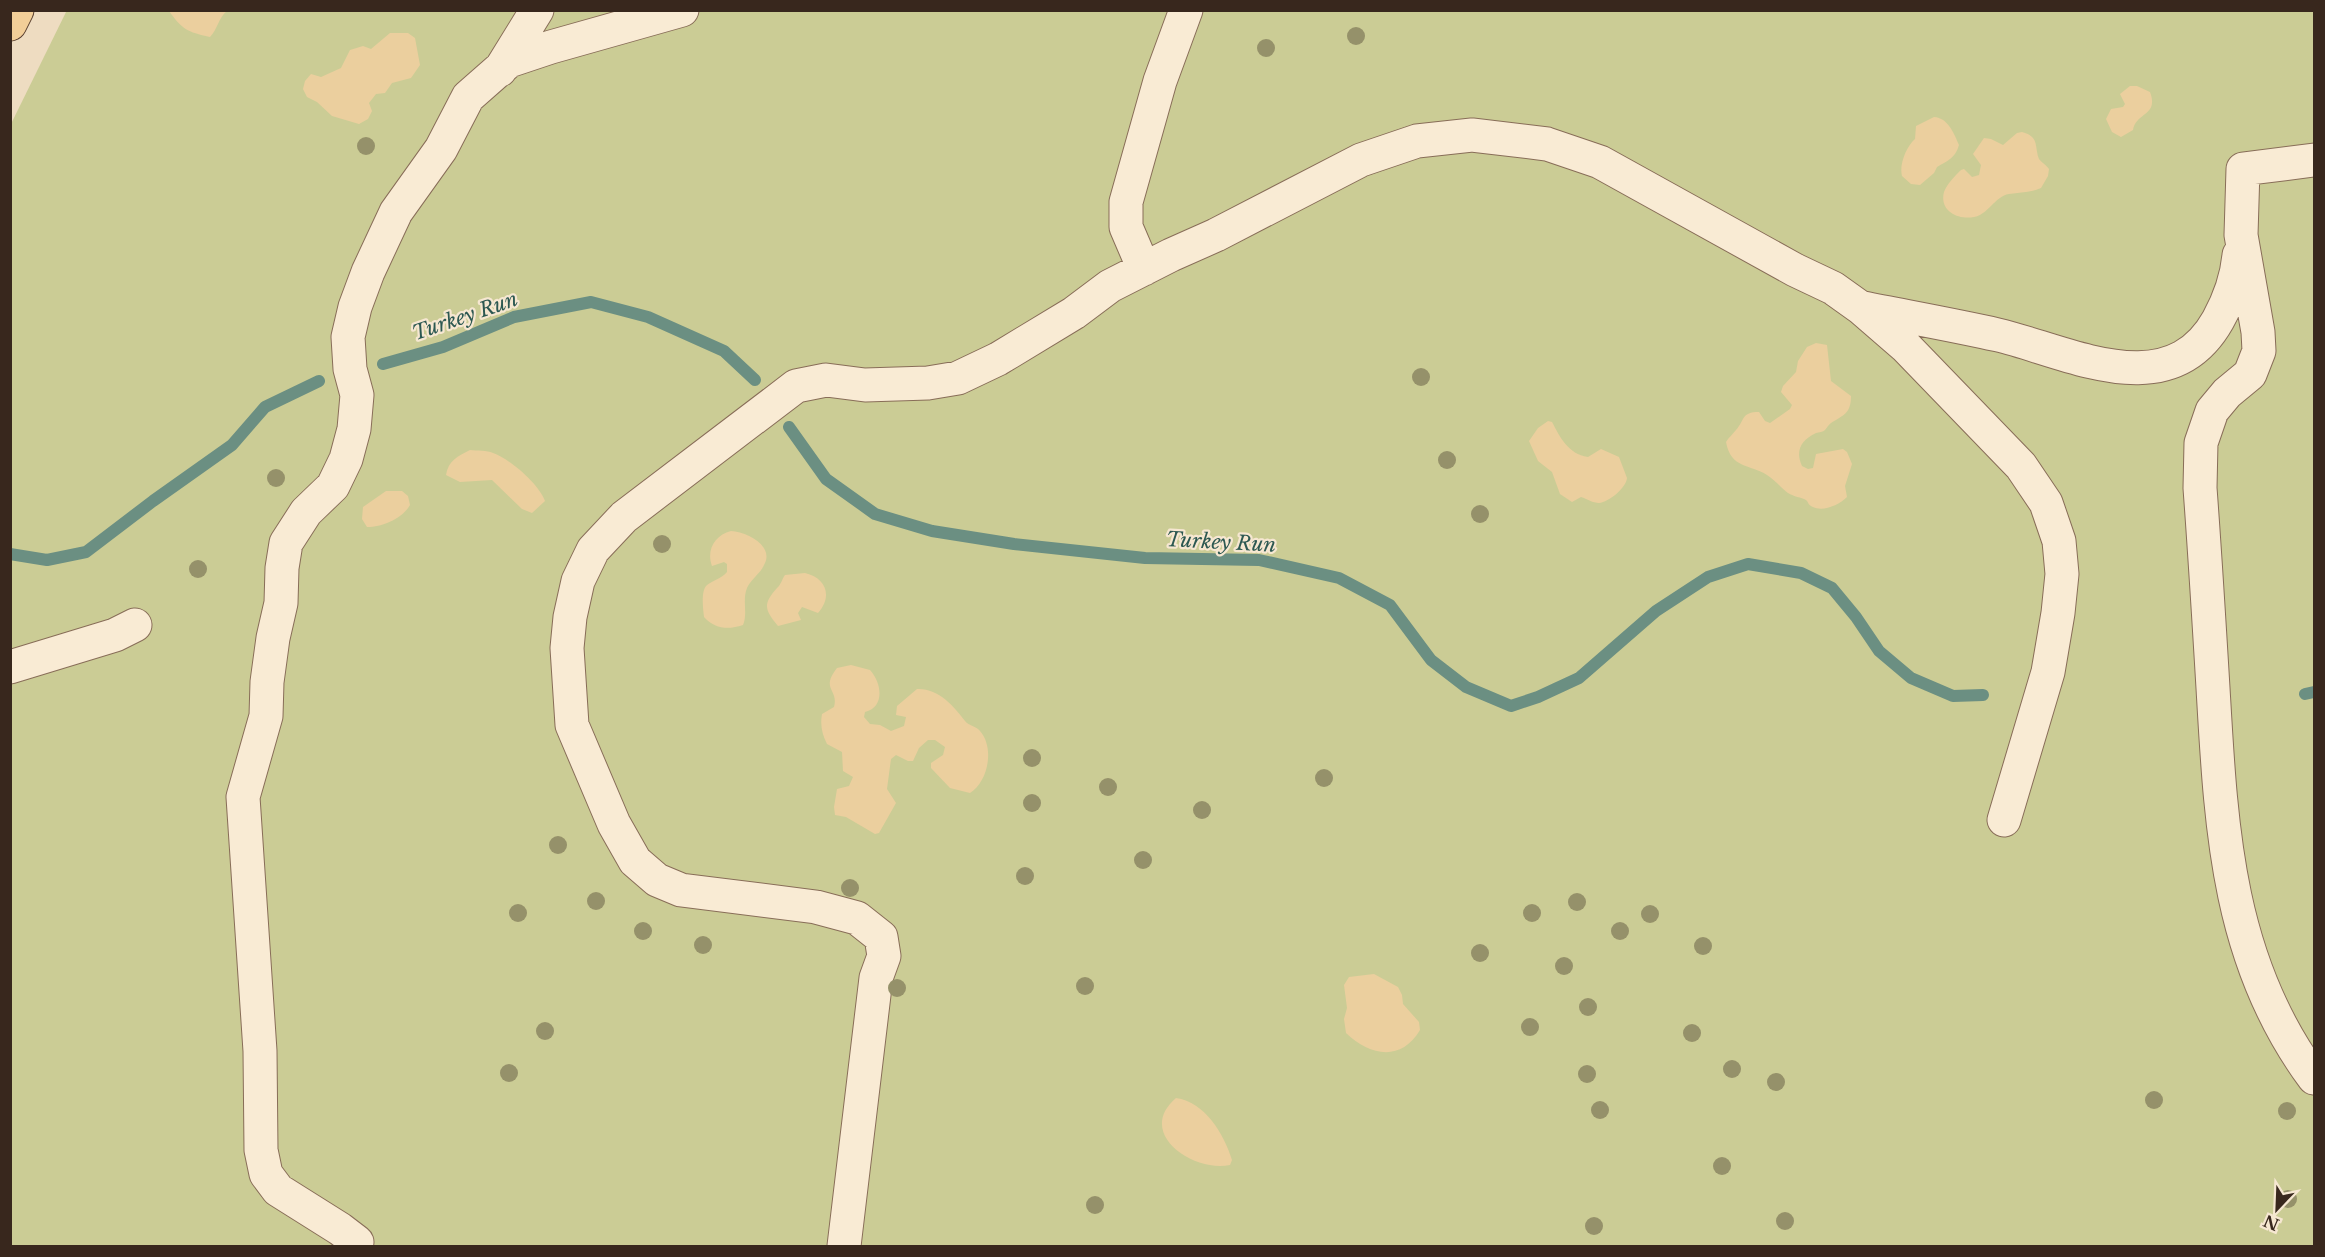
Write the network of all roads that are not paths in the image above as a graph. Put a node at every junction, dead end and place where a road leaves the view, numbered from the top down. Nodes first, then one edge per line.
1 (17, 10) edge
2 (537, 10) edge
3 (682, 10) edge
4 (1186, 10) edge
5 (10, 24) edge
6 (500, 69) junction
7 (2314, 160) edge
8 (2241, 235) junction
9 (1144, 269) junction
10 (1861, 308) junction
11 (135, 625) dead end
12 (10, 667) edge
13 (2004, 820) dead end
14 (2314, 1078) edge
15 (356, 1246) edge
16 (844, 1246) edge

1 - 5 main road
2 - 6 lane
3 - 6 lane
4 - 9 lane
6 - 15 lane
7 - 8 lane
8 - 10 lane
8 - 14 lane
9 - 10 lane
9 - 16 lane
10 - 13 lane
11 - 12 lane

